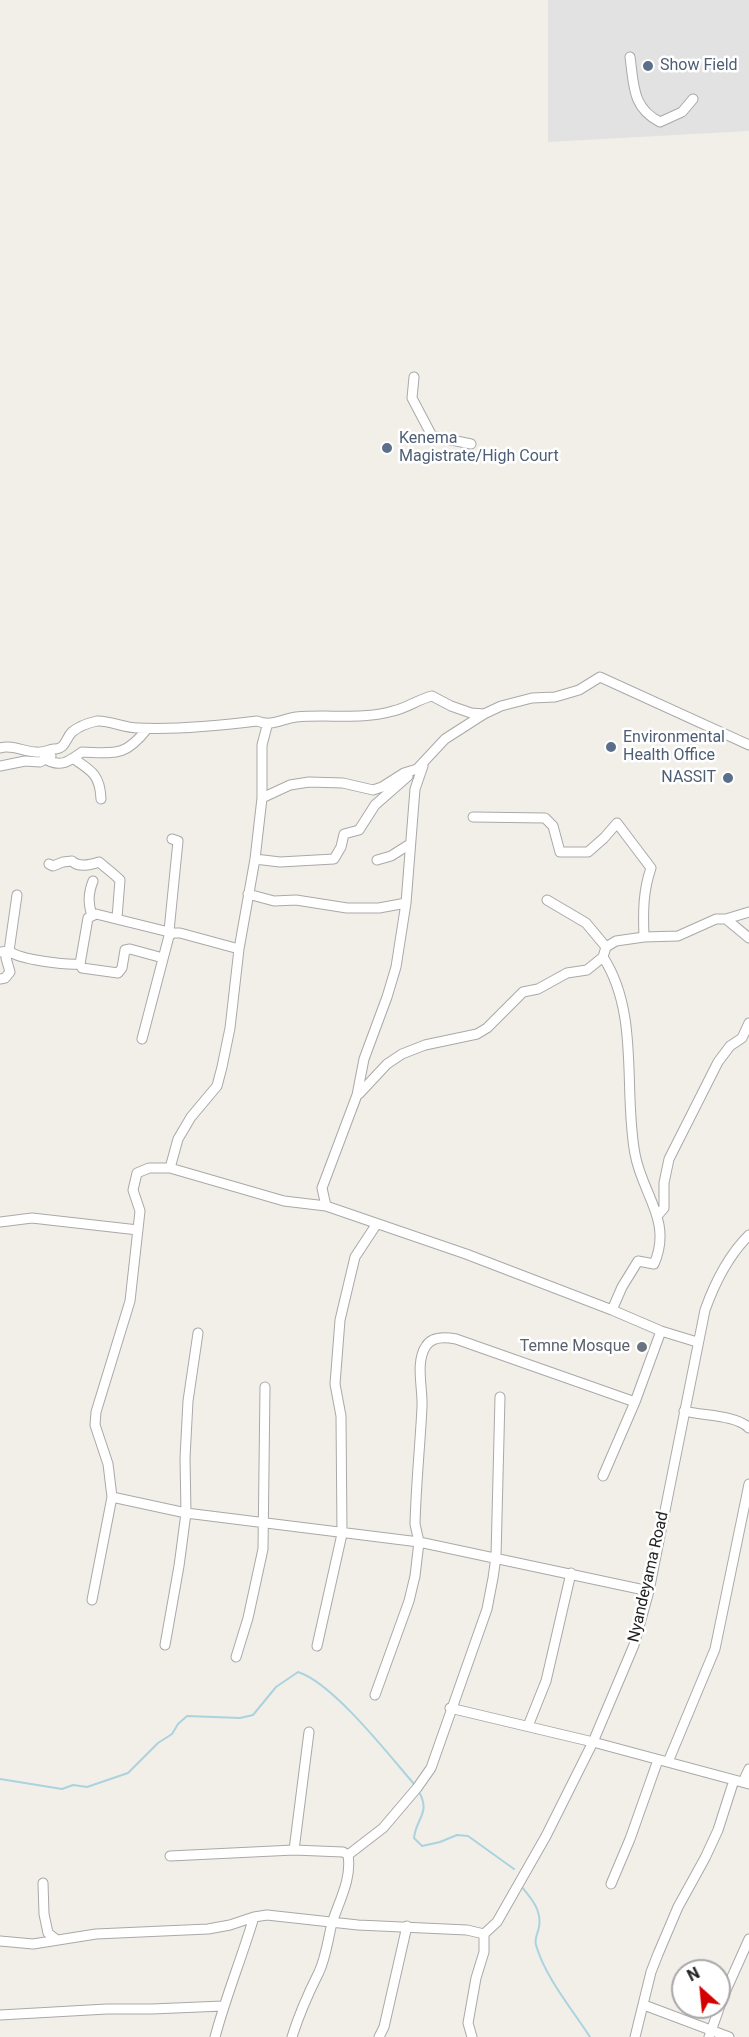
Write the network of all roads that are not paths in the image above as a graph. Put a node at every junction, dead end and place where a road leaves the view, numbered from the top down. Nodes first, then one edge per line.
1 (630, 57) dead end
2 (693, 99) dead end
3 (414, 377) dead end
4 (471, 444) dead end
5 (484, 714) junction
6 (267, 726) junction
7 (147, 729) junction
8 (749, 745) edge
9 (0, 748) edge
10 (56, 750) junction
11 (74, 759) junction
12 (47, 760) junction
13 (425, 760) junction
14 (0, 766) edge
15 (417, 769) junction
16 (262, 798) junction
17 (101, 799) dead end
18 (473, 817) dead end
19 (172, 840) dead end
20 (410, 844) junction
21 (394, 854) junction
22 (255, 859) junction
23 (377, 860) dead end
24 (409, 861) junction
25 (49, 864) dead end
26 (93, 881) dead end
27 (248, 894) junction
28 (17, 896) dead end
29 (547, 900) dead end
30 (406, 903) junction
31 (749, 912) edge
32 (92, 916) junction
33 (117, 918) junction
34 (726, 919) junction
35 (171, 932) junction
36 (644, 937) junction
37 (749, 938) edge
38 (606, 947) junction
39 (239, 949) junction
40 (4, 952) edge
41 (603, 957) junction
42 (163, 958) junction
43 (80, 964) junction
44 (0, 979) edge
45 (749, 1023) edge
46 (142, 1039) dead end
47 (357, 1095) junction
48 (171, 1168) junction
49 (326, 1206) junction
50 (658, 1215) junction
51 (0, 1222) edge
52 (376, 1225) junction
53 (138, 1230) junction
54 (749, 1235) edge
55 (612, 1310) junction
56 (661, 1331) junction
57 (198, 1333) dead end
58 (697, 1342) junction
59 (265, 1387) dead end
60 (500, 1397) dead end
61 (635, 1402) junction
62 (684, 1411) junction
63 (749, 1428) edge
64 (603, 1476) dead end
65 (749, 1484) edge
66 (112, 1497) junction
67 (186, 1513) junction
68 (263, 1522) junction
69 (342, 1534) junction
70 (419, 1542) junction
71 (496, 1557) junction
72 (571, 1573) junction
73 (649, 1591) junction
74 (92, 1600) dead end
75 (165, 1646) dead end
76 (317, 1646) dead end
77 (236, 1657) dead end
78 (375, 1695) dead end
79 (450, 1708) junction
80 (528, 1726) junction
81 (309, 1732) dead end
82 (593, 1742) junction
83 (663, 1761) junction
84 (749, 1769) edge
85 (742, 1782) edge
86 (294, 1850) junction
87 (348, 1855) junction
88 (170, 1856) dead end
89 (43, 1883) dead end
90 (611, 1884) dead end
91 (254, 1917) junction
92 (332, 1923) junction
93 (407, 1926) junction
94 (484, 1934) junction
95 (749, 1939) edge
96 (57, 1940) junction
97 (0, 1941) edge
98 (222, 2006) junction
99 (644, 2006) junction
100 (0, 2015) edge
101 (710, 2033) edge
102 (215, 2037) edge
103 (292, 2037) edge
104 (379, 2037) edge
105 (472, 2037) edge
106 (635, 2037) edge
107 (729, 2037) edge

1 - 2 street
3 - 4 street
5 - 6 street
5 - 8 street
5 - 13 street
6 - 7 street
6 - 16 street
7 - 10 street
7 - 11 street
9 - 10 street
10 - 12 street
11 - 12 street
11 - 17 street
12 - 14 street
13 - 15 street
13 - 20 street
15 - 16 street
15 - 22 street
16 - 22 street
18 - 36 street
19 - 35 street
20 - 21 street
20 - 24 street
21 - 23 street
21 - 24 street
22 - 27 street
24 - 30 street
25 - 33 street
26 - 32 street
27 - 30 street
27 - 39 street
28 - 40 street
29 - 38 street
30 - 47 street
31 - 34 street
32 - 33 street
32 - 43 street
33 - 35 street
34 - 36 street
34 - 37 street
35 - 39 street
35 - 42 street
36 - 38 street
38 - 41 street
39 - 48 street
40 - 43 street
40 - 44 street
41 - 47 street
41 - 50 street
42 - 43 street
42 - 46 street
45 - 50 street
47 - 49 street
48 - 49 street
48 - 53 street
49 - 52 street
50 - 55 street
51 - 53 street
52 - 55 street
52 - 69 street
53 - 66 street
54 - 58 street, Nyandeyama Road
55 - 56 street
56 - 58 street
56 - 61 street
57 - 67 street
58 - 62 street, Nyandeyama Road
59 - 68 street
60 - 71 street
61 - 64 street
61 - 70 street
62 - 63 street
62 - 73 street, Nyandeyama Road
65 - 83 street
66 - 67 street
66 - 74 street
67 - 68 street
67 - 75 street
68 - 69 street
68 - 77 street
69 - 70 street
69 - 76 street
70 - 71 street
70 - 78 street
71 - 72 street
71 - 79 street
72 - 73 street
72 - 80 street
73 - 82 street, Nyandeyama Road
79 - 80 street
79 - 87 street
80 - 82 street
81 - 86 street
82 - 83 street
82 - 94 street, Nyandeyama Road
83 - 85 street
83 - 90 street
84 - 85 street
85 - 99 street
86 - 87 street
86 - 88 street
87 - 92 street
89 - 96 street
91 - 92 street
91 - 96 street
91 - 98 street
92 - 93 street
92 - 103 street
93 - 94 street
93 - 104 street
94 - 105 street
95 - 101 street
96 - 97 street
98 - 100 street
98 - 102 street
99 - 101 street
99 - 106 street
101 - 107 street

